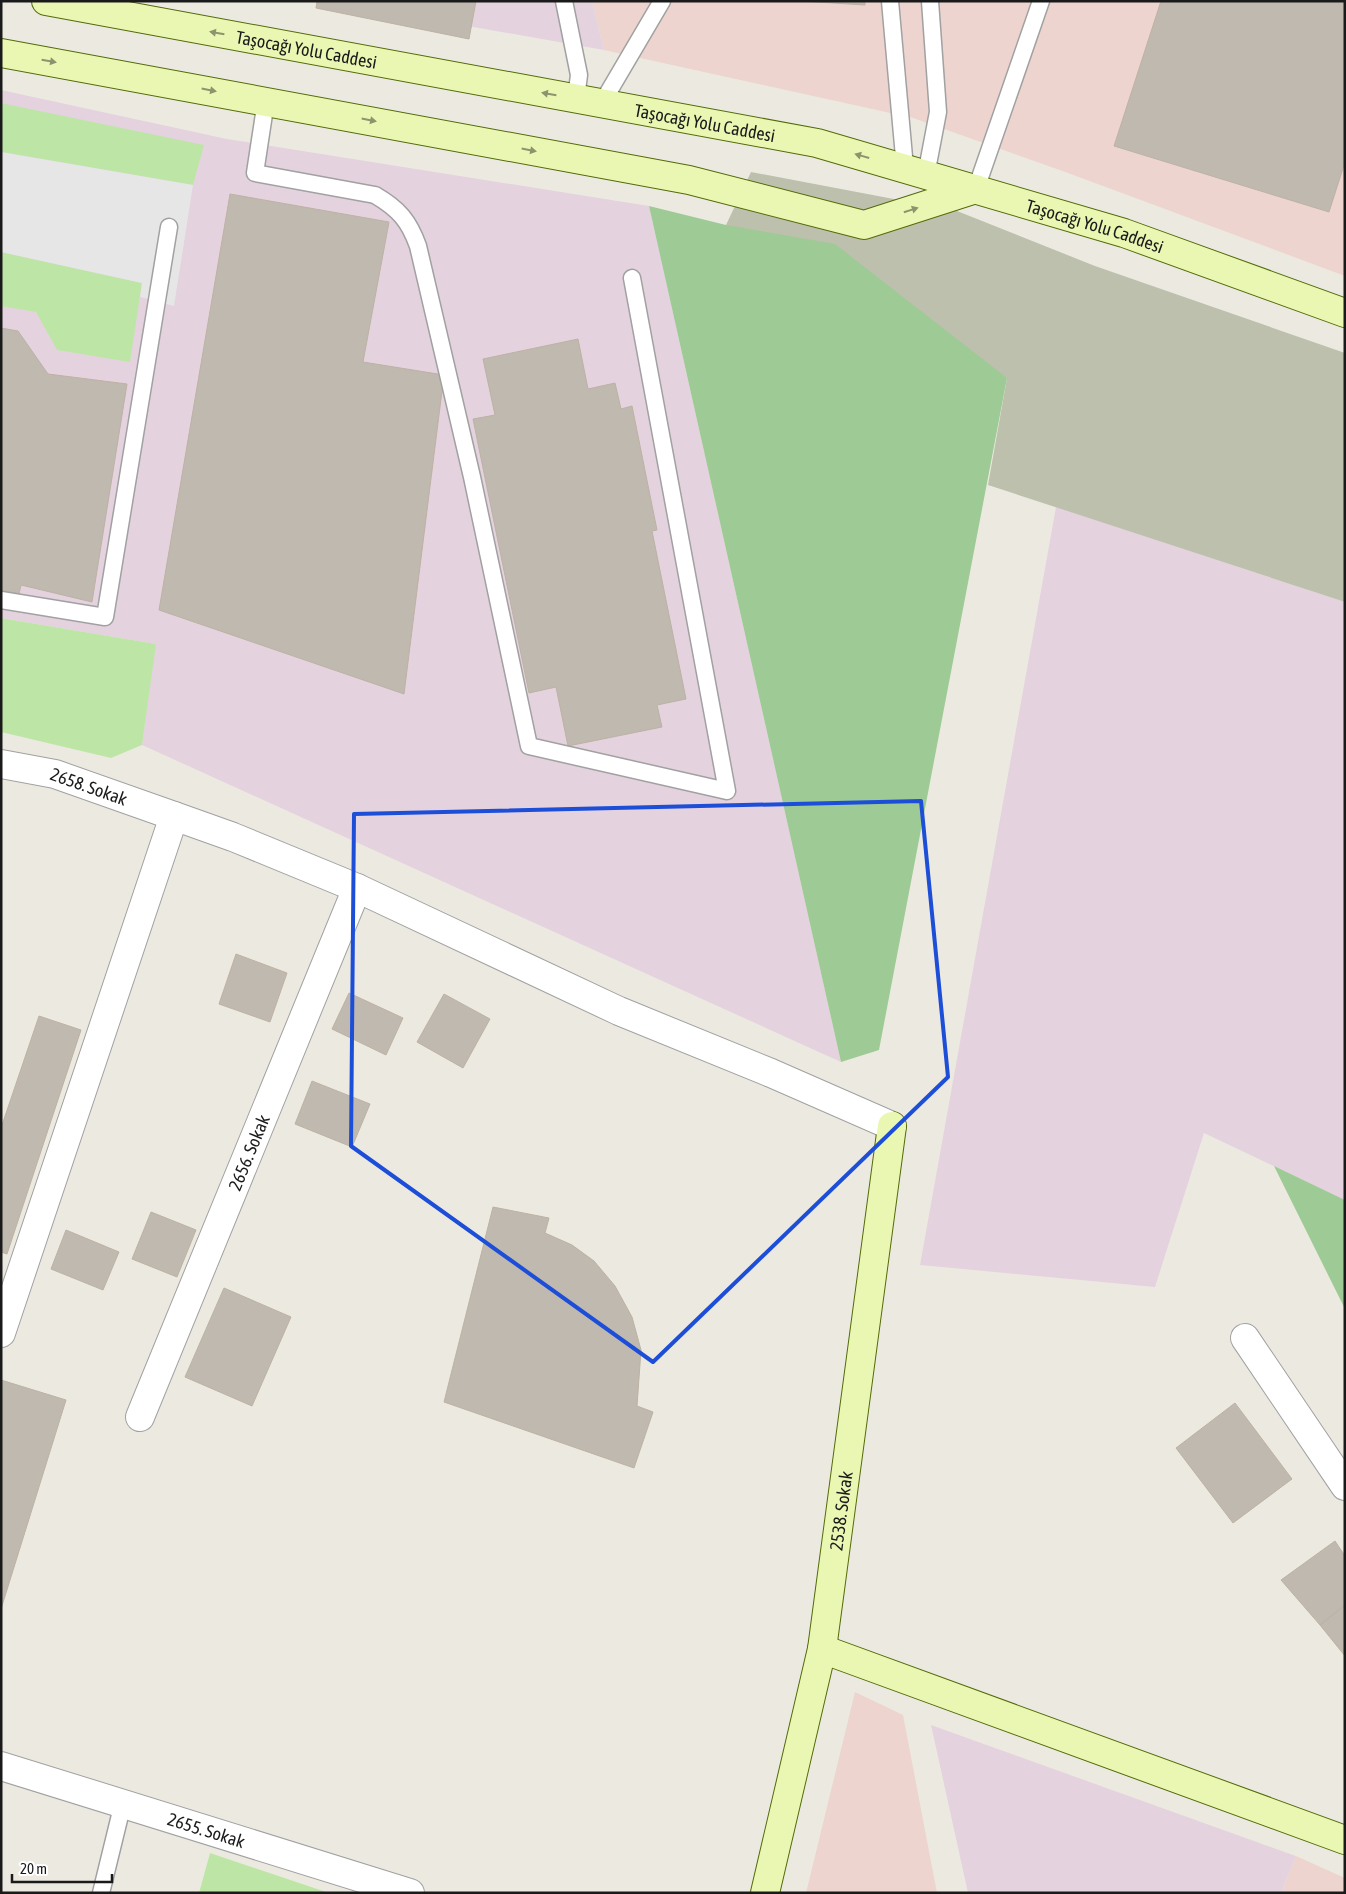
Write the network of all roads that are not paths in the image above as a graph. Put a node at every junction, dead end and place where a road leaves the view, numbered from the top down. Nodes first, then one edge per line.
1 (46, 1) edge
2 (564, 1) edge
3 (662, 1) edge
4 (890, 1) edge
5 (930, 1) edge
6 (1041, 1) edge
7 (1, 53) edge
8 (266, 101) junction
9 (589, 101) junction
10 (915, 172) junction
11 (976, 190) junction
12 (170, 227) dead end
13 (632, 278) dead end
14 (1345, 312) edge
15 (1, 600) edge
16 (1, 764) edge
17 (174, 816) junction
18 (357, 888) junction
19 (892, 1126) joint
20 (1, 1333) edge
21 (1245, 1338) dead end
22 (140, 1417) dead end
23 (1345, 1486) edge
24 (822, 1649) junction
25 (1, 1766) edge
26 (123, 1804) junction
27 (1345, 1840) edge
28 (101, 1893) edge
29 (410, 1893) edge
30 (765, 1893) edge

9 -> 1 main road, Taşocağı Yolu Caddesi
2 - 9 lane
3 - 9 lane
4 - 10 lane
5 - 10 lane
6 - 11 lane
7 -> 8 main road
8 -> 11 main road
8 - 13 lane
10 -> 9 main road, Taşocağı Yolu Caddesi
10 - 11 main road, Taşocağı Yolu Caddesi
11 - 14 main road, Taşocağı Yolu Caddesi
12 - 15 lane
16 - 17 street, 2658. Sokak
17 - 18 street, 2658. Sokak
17 - 20 street
18 - 19 street, 2658. Sokak
18 - 22 street, 2656. Sokak
19 - 24 main road, 2538. Sokak
21 - 23 street
24 - 27 main road
24 - 30 main road, 2538. Sokak
25 - 26 street, 2655. Sokak
26 - 28 lane
26 - 29 street, 2655. Sokak

